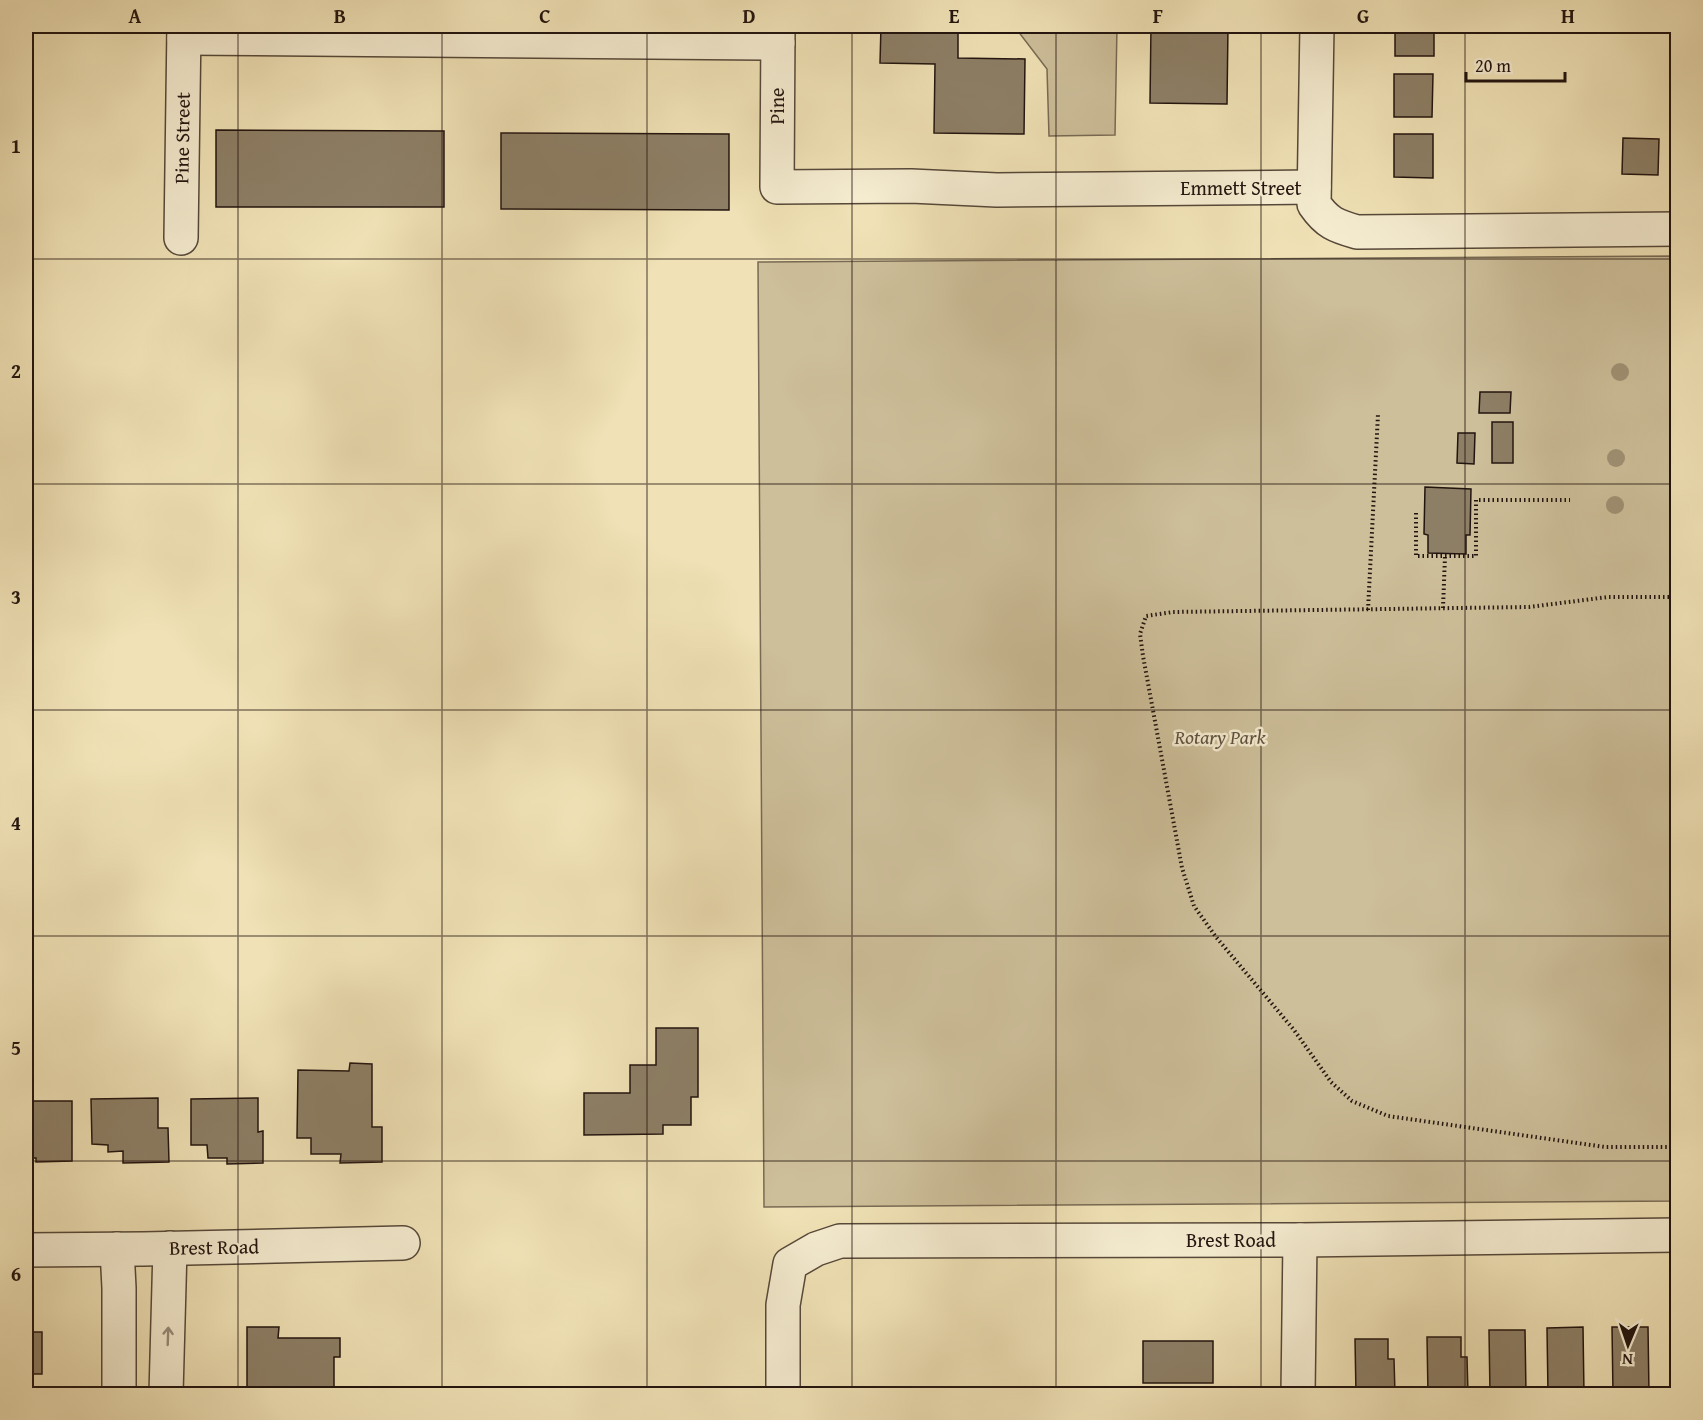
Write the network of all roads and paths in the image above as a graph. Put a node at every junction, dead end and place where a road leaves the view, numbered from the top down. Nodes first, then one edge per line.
1 (1317, 26) edge
2 (184, 32) edge
3 (778, 34) edge
4 (1314, 187) junction
5 (777, 188) joint
6 (1677, 229) edge
7 (181, 238) dead end
8 (1378, 414) dead end
9 (1570, 500) dead end
10 (1416, 513) dead end
11 (1673, 550) dead end
12 (1445, 556) junction
13 (1677, 597) edge
14 (1443, 608) junction
15 (1368, 610) junction
16 (1677, 1147) edge
17 (1677, 1235) edge
18 (1300, 1240) junction
19 (403, 1243) dead end
20 (170, 1248) junction
21 (117, 1249) junction
22 (26, 1250) edge
23 (121, 1395) edge
24 (166, 1395) edge
25 (783, 1395) edge
26 (1298, 1395) edge

1 - 4 street
2 - 3 street, Pine Street
2 - 7 street, Pine Street
3 - 5 street, Pine
4 - 5 street, Emmett Street
4 - 6 street, Emmett Street
8 - 15 path
9 - 12 path
10 - 12 path
11 - 13 path
12 - 14 path
13 - 14 path
14 - 15 path
15 - 16 path
17 - 18 street, Brest Road
18 - 25 street, Brest Road
18 - 26 street
19 - 20 street, Brest Road
20 - 21 street, Brest Road
24 -> 20 street
21 - 22 street, Brest Road
21 - 23 street

